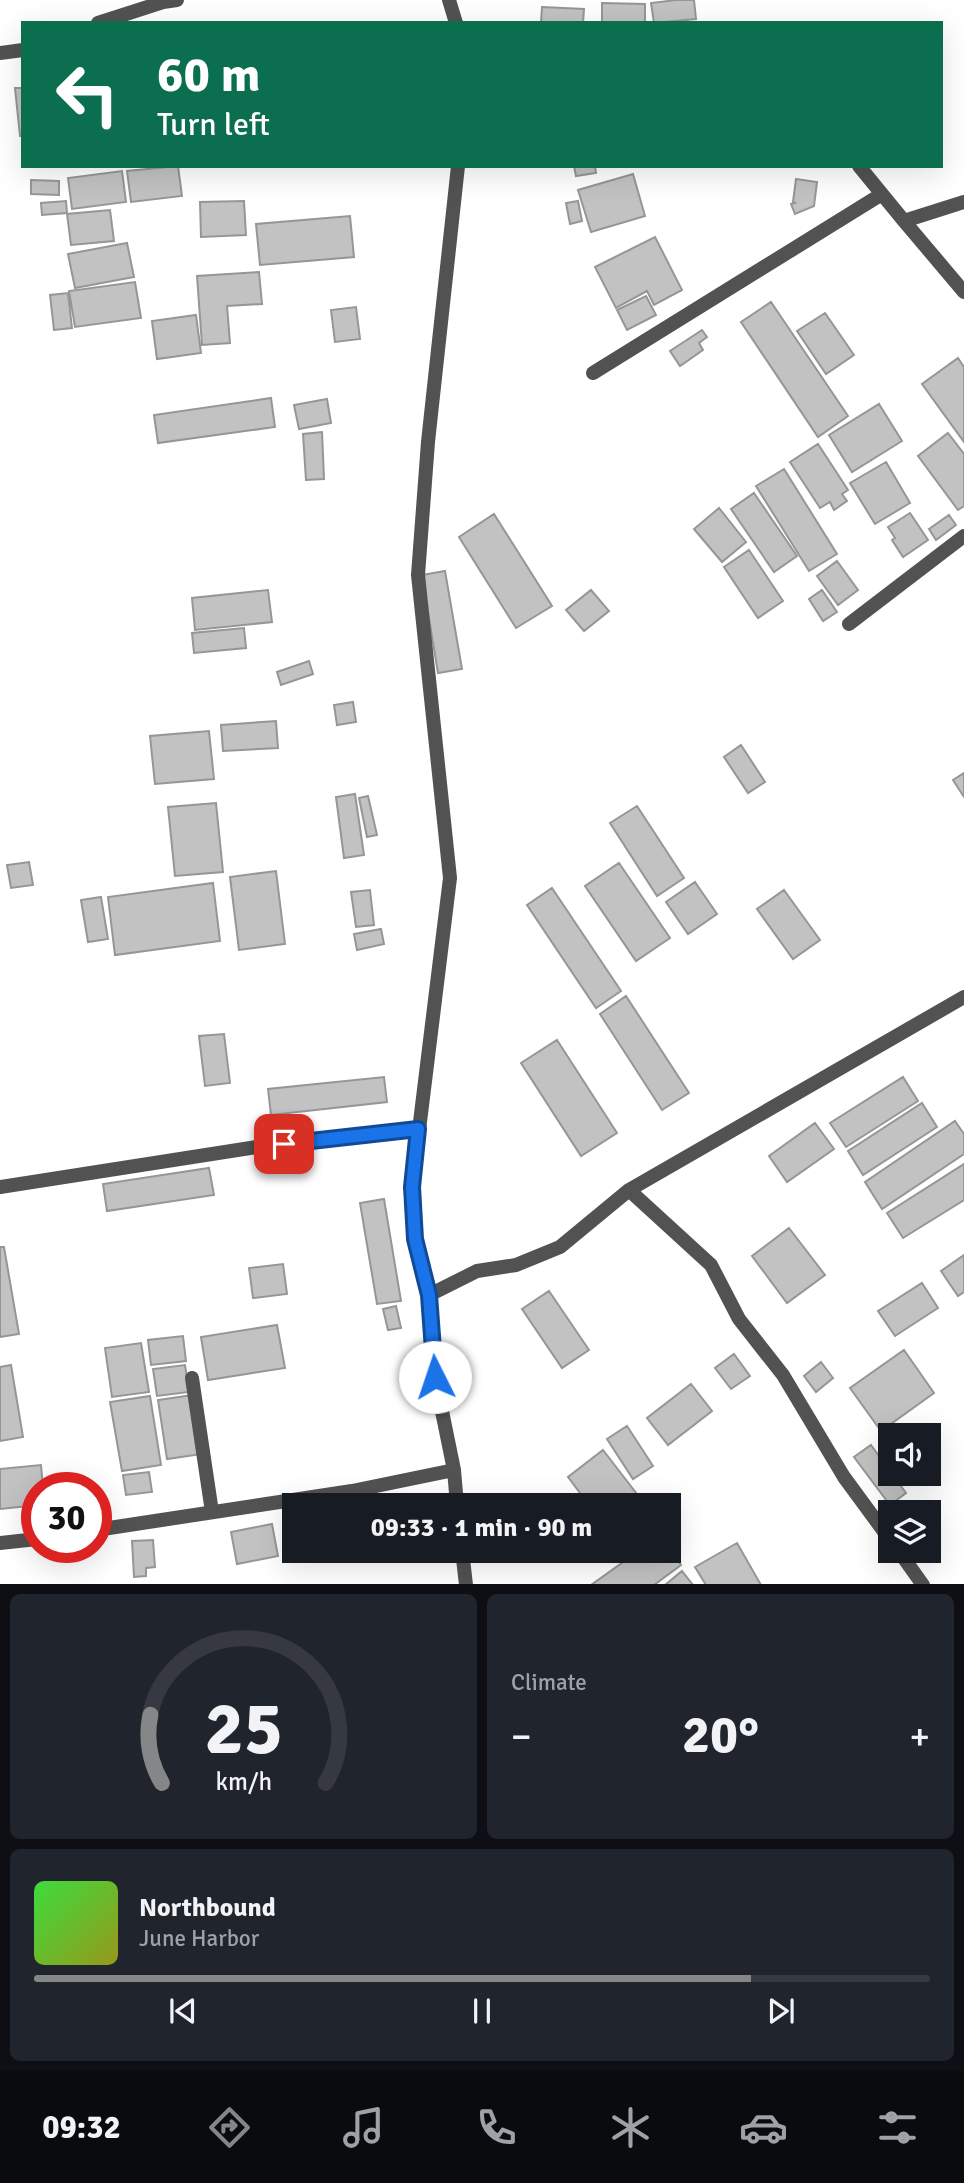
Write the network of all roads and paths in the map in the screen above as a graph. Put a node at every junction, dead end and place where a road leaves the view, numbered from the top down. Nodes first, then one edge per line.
1 (177, 0) edge
2 (449, 0) edge
3 (104, 21) edge
4 (455, 21) edge
5 (21, 50) edge
6 (0, 53) edge
7 (458, 168) edge
8 (861, 168) edge
9 (882, 194) junction
10 (964, 202) edge
11 (904, 220) junction
12 (964, 292) edge
13 (593, 373) dead end
14 (964, 536) edge
15 (849, 624) dead end
16 (964, 998) edge
17 (418, 1129) junction
18 (0, 1187) edge
19 (629, 1190) junction
20 (429, 1295) junction
21 (192, 1378) dead end
22 (454, 1470) junction
23 (456, 1493) edge
24 (212, 1513) junction
25 (878, 1523) edge
26 (112, 1528) edge
27 (21, 1541) edge
28 (0, 1543) edge
29 (464, 1563) edge
30 (908, 1563) edge
31 (466, 1584) edge
32 (923, 1584) edge

1 - 3 street
2 - 4 street
5 - 6 street
7 - 17 street
8 - 9 street
9 - 11 street
9 - 13 street
10 - 11 street
11 - 12 street
14 - 15 street
16 - 19 street
17 - 18 street
17 - 20 street
19 - 20 street
19 - 25 street
20 - 22 street
21 - 24 street
22 - 23 street
22 - 24 street
24 - 26 street
27 - 28 street
29 - 31 street
30 - 32 street

